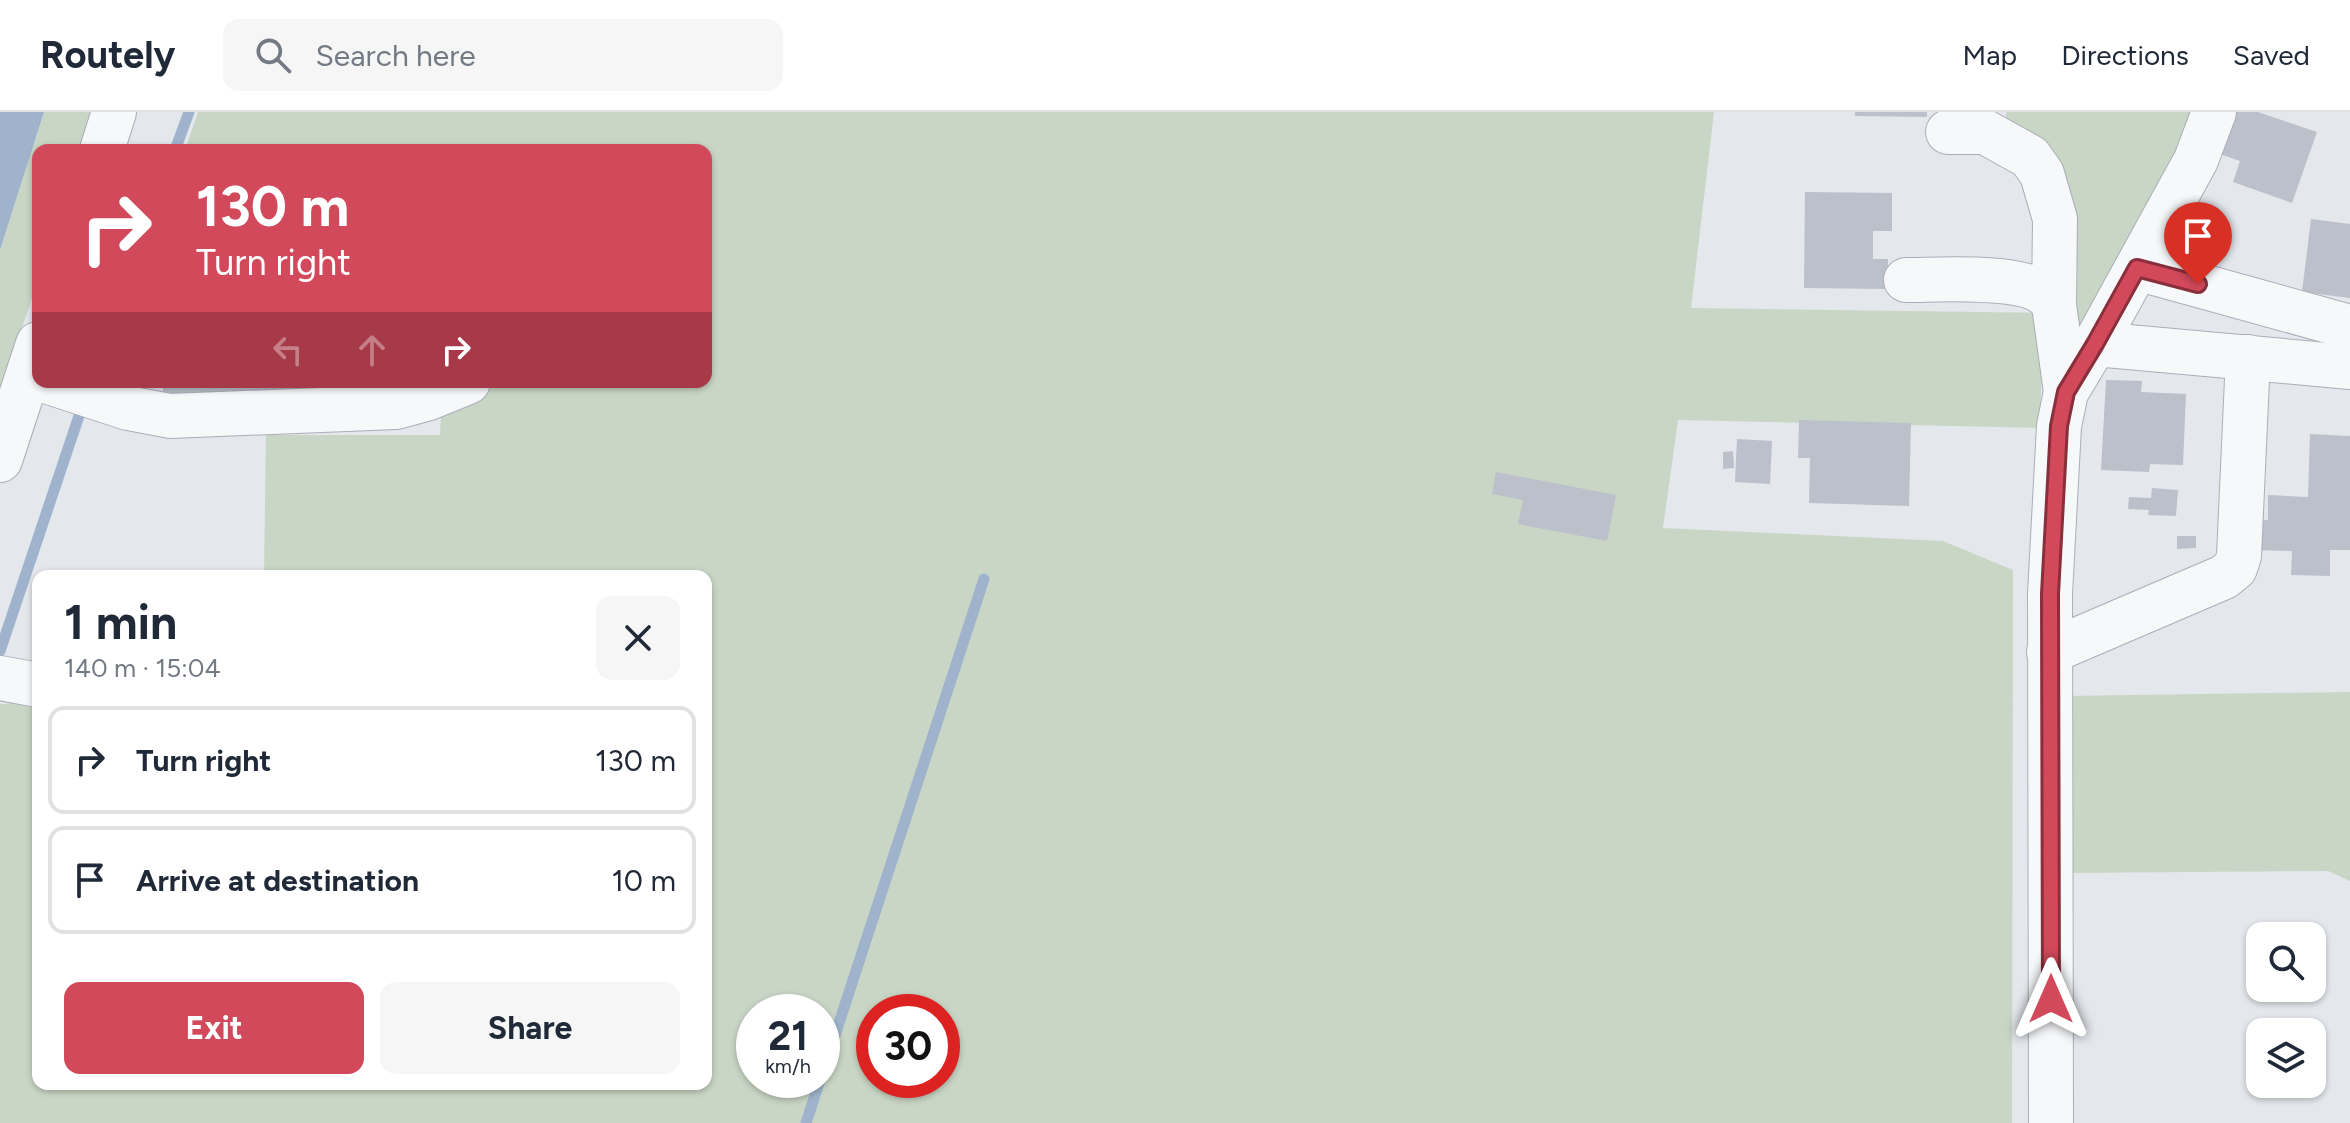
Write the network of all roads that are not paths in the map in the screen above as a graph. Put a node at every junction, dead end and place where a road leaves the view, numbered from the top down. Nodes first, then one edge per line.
1 (114, 112) edge
2 (2214, 112) edge
3 (1948, 132) dead end
4 (104, 144) edge
5 (2137, 268) junction
6 (1906, 280) dead end
7 (2054, 305) junction
8 (2350, 327) edge
9 (2095, 344) junction
10 (2248, 357) junction
11 (2350, 367) edge
12 (32, 384) edge
13 (81, 388) edge
14 (453, 388) edge
15 (2066, 392) junction
16 (0, 460) edge
17 (2049, 652) junction
18 (0, 678) edge
19 (32, 684) edge
20 (2051, 1123) edge

1 - 4 street
2 - 5 street
3 - 7 street
5 - 8 street
5 - 9 street
6 - 7 street
7 - 15 street
9 - 10 street
9 - 15 street
10 - 11 street
10 - 17 street
12 - 16 street
13 - 14 street
15 - 17 street
17 - 20 street
18 - 19 street

